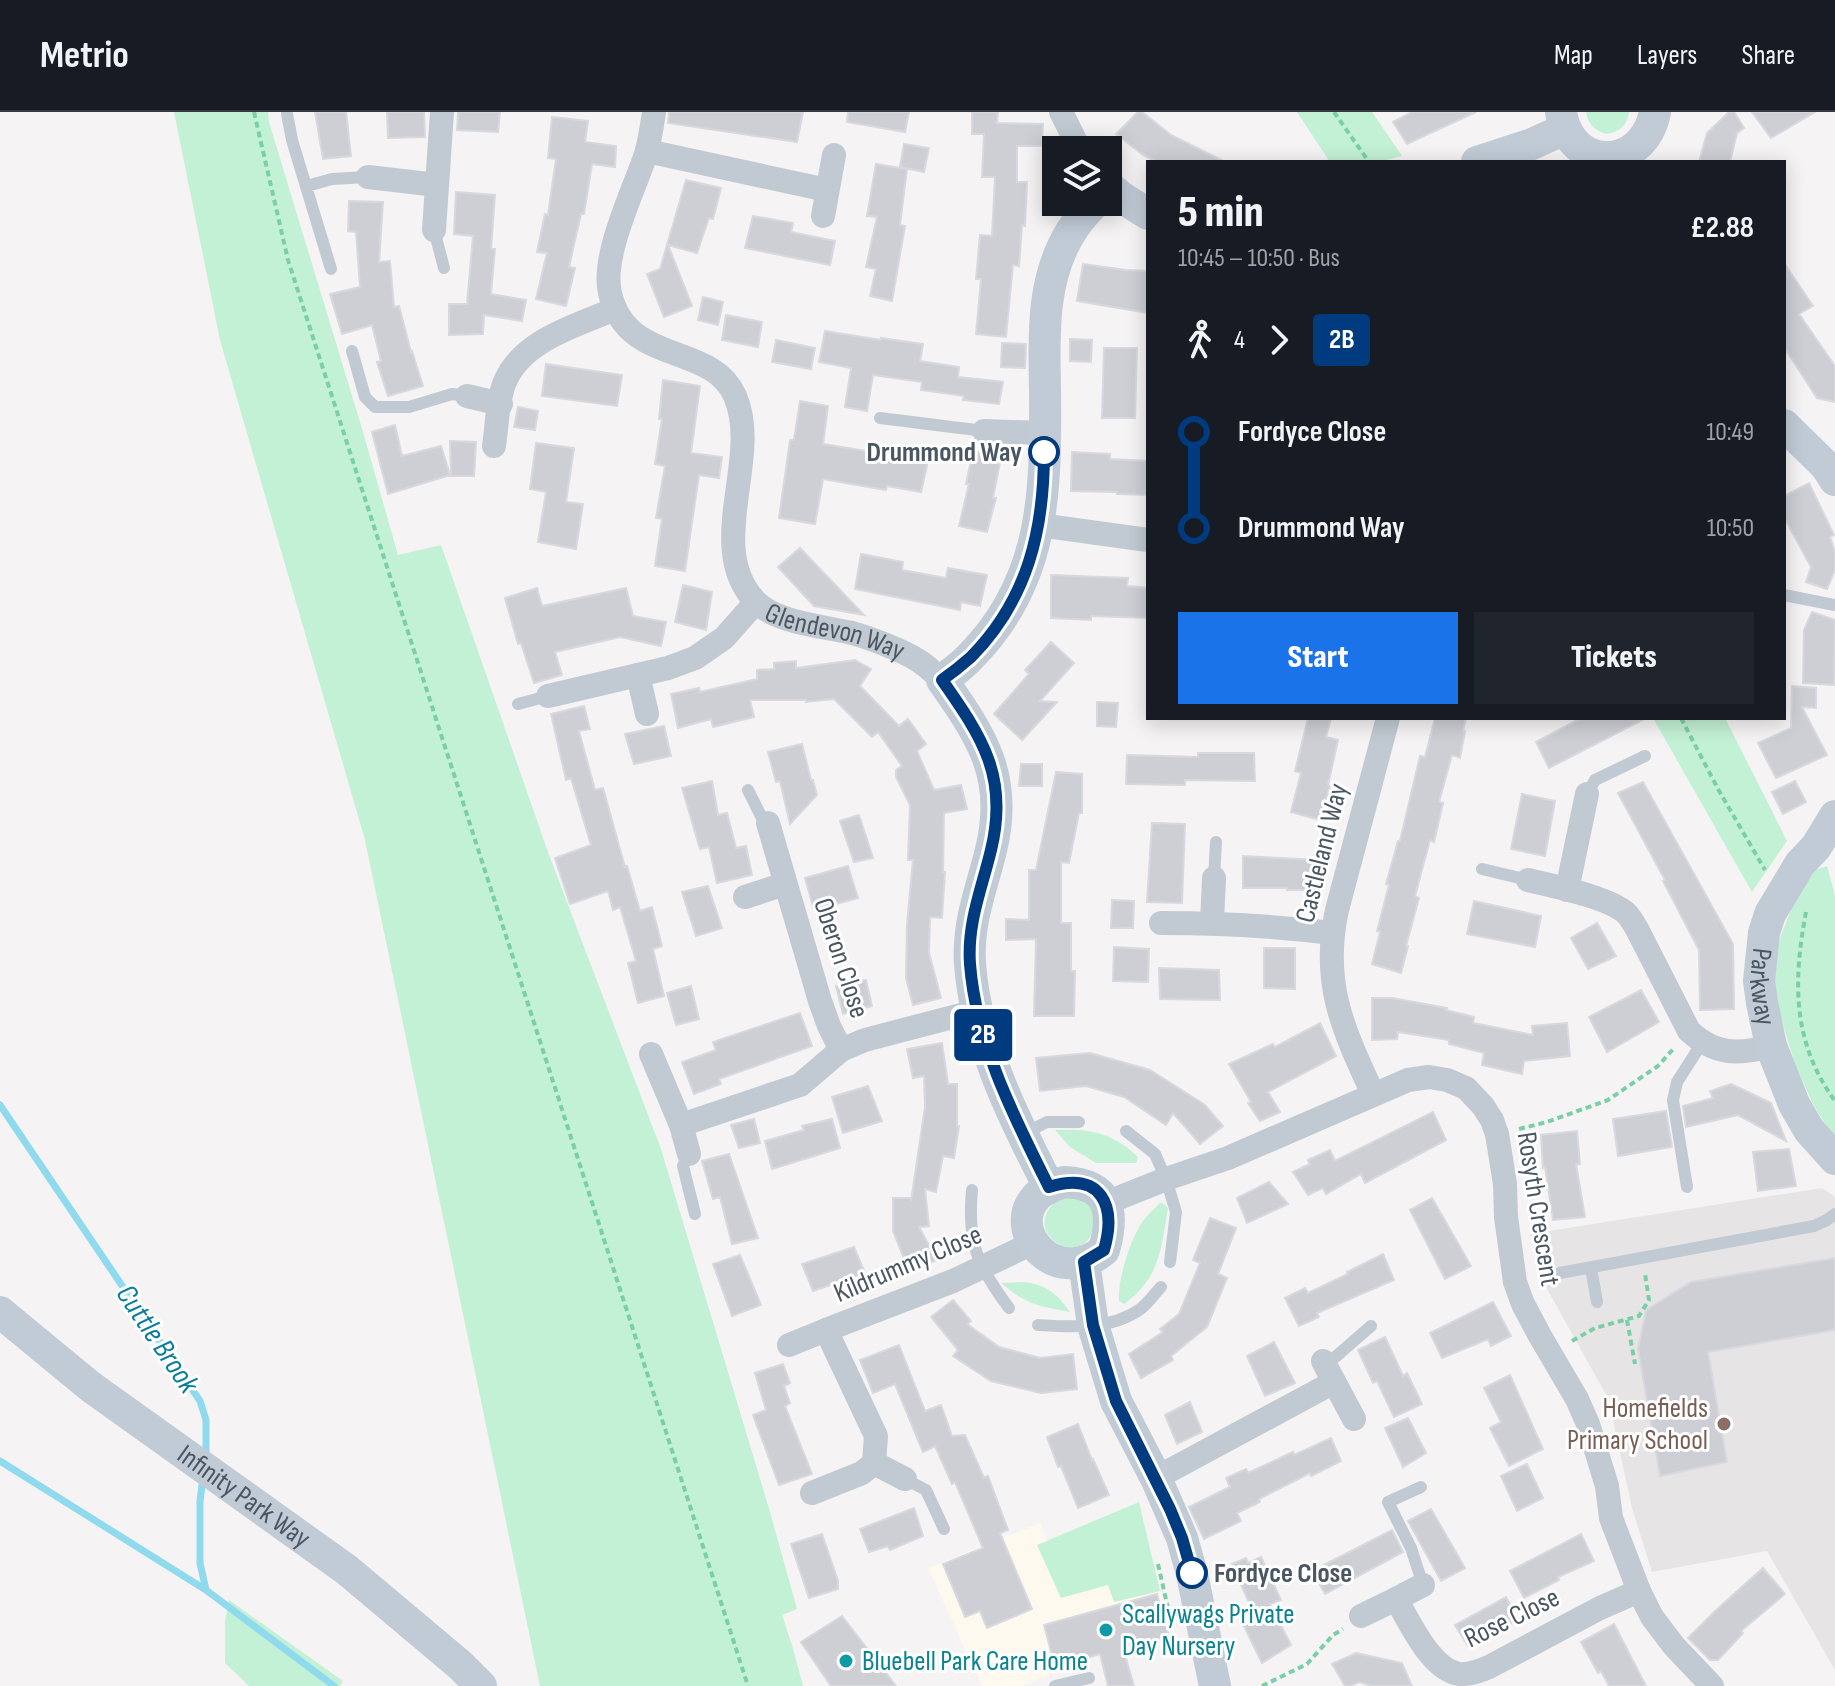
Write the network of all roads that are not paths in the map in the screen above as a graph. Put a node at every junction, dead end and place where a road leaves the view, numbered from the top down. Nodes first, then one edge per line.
1 (442, 112) edge
2 (654, 112) edge
3 (1061, 112) edge
4 (1655, 112) edge
5 (287, 114) dead end
6 (1563, 121) edge
7 (1073, 136) edge
8 (647, 151) junction
9 (834, 155) dead end
10 (1635, 156) edge
11 (1484, 160) edge
12 (368, 177) joint
13 (437, 185) junction
14 (307, 186) junction
15 (827, 190) junction
16 (1122, 198) edge
17 (1146, 213) edge
18 (823, 216) dead end
19 (1083, 216) edge
20 (434, 230) joint
21 (444, 268) dead end
22 (331, 269) dead end
23 (615, 309) junction
24 (352, 351) dead end
25 (467, 396) joint
26 (501, 404) junction
27 (880, 418) dead end
28 (1786, 427) edge
29 (984, 431) joint
30 (1044, 433) junction
31 (494, 446) dead end
32 (1835, 480) edge
33 (1039, 525) junction
34 (1146, 540) edge
35 (1786, 595) edge
36 (756, 602) junction
37 (1835, 605) edge
38 (638, 675) junction
39 (942, 680) junction
40 (548, 696) joint
41 (518, 704) dead end
42 (647, 714) dead end
43 (1387, 720) edge
44 (1645, 756) dead end
45 (748, 790) dead end
46 (1587, 794) joint
47 (1835, 816) edge
48 (768, 823) joint
49 (1216, 842) dead end
50 (1482, 869) dead end
51 (1214, 878) joint
52 (1528, 880) joint
53 (785, 884) junction
54 (1567, 890) junction
55 (745, 897) dead end
56 (1161, 923) dead end
57 (1212, 923) junction
58 (1332, 933) junction
59 (976, 1011) junction
60 (1696, 1037) junction
61 (1771, 1046) junction
62 (841, 1050) junction
63 (651, 1054) dead end
64 (1373, 1094) junction
65 (1079, 1122) dead end
66 (681, 1125) junction
67 (1126, 1131) dead end
68 (1022, 1134) junction
69 (689, 1154) joint
70 (1835, 1159) edge
71 (1166, 1179) junction
72 (1049, 1187) junction
73 (1687, 1187) dead end
74 (972, 1190) dead end
75 (1106, 1203) junction
76 (695, 1214) dead end
77 (1835, 1214) edge
78 (1033, 1243) junction
79 (1084, 1262) junction
80 (1170, 1262) dead end
81 (981, 1267) junction
82 (1591, 1268) junction
83 (1560, 1273) dead end
84 (1161, 1287) dead end
85 (1597, 1302) dead end
86 (1009, 1308) dead end
87 (0, 1312) edge
88 (1038, 1325) dead end
89 (1093, 1325) junction
90 (1371, 1326) dead end
91 (826, 1330) junction
92 (789, 1345) dead end
93 (1327, 1370) junction
94 (1354, 1419) dead end
95 (874, 1463) junction
96 (1156, 1478) junction
97 (905, 1479) joint
98 (1421, 1487) dead end
99 (812, 1493) dead end
100 (944, 1529) dead end
101 (1423, 1585) joint
102 (1639, 1591) junction
103 (1396, 1599) junction
104 (1352, 1623) road end
105 (1089, 1678) dead end
106 (481, 1686) edge
107 (1055, 1686) edge
108 (1215, 1686) edge
109 (1712, 1686) edge

1 - 13 street
2 - 8 street
3 - 7 street
4 - 10 street
5 - 14 lane
6 - 10 street
6 - 11 street
8 - 15 street
8 - 23 street
9 - 15 street
12 - 13 street
12 - 14 lane
13 - 20 street
14 - 22 lane
15 - 18 street
16 - 17 street
19 - 30 street
20 - 21 lane
23 - 26 street
23 - 36 street, Glendevon Way
24 - 25 lane
25 - 26 street
26 - 31 street
27 - 29 lane
28 - 32 street
29 - 30 street
30 - 33 street
33 - 34 street
33 - 39 street
35 - 37 lane
36 - 38 street
36 - 39 street, Glendevon Way
38 - 40 street
38 - 42 street
39 - 59 street, Glendevon Way
40 - 41 lane
43 - 58 street, Castleland Way
44 - 46 lane
45 - 48 lane
46 - 54 street
47 - 61 street, Parkway
48 - 53 street, Oberon Close
49 - 51 lane
50 - 52 lane
51 - 57 street
52 - 54 street
53 - 55 street, Oberon Close
53 - 62 street, Oberon Close
54 - 60 street
56 - 57 street
57 - 58 street
58 - 64 street, Castleland Way
59 - 62 street
59 - 68 street, Glendevon Way
60 - 61 street
60 - 73 lane
61 - 70 street, Parkway
62 - 66 street
63 - 66 street
64 - 71 street, Rosyth Crescent
64 - 102 street, Rosyth Crescent
65 - 68 lane
66 - 69 street
67 - 71 lane
68 - 72 street, Glendevon Way
69 - 76 lane
71 - 75 street, Rosyth Crescent
71 - 80 lane
72 - 75 street
72 - 78 street
74 - 81 lane
75 - 79 street
77 - 82 lane
78 - 79 street
78 - 81 street, Kildrummy Close
79 - 89 street
81 - 86 lane
81 - 91 street, Kildrummy Close
82 - 83 lane
82 - 85 lane
84 - 89 lane
87 - 106 street, Infinity Park Way
88 - 89 lane
89 - 96 street
90 - 93 lane
91 - 92 street
91 - 95 street, Kildrummy Close
93 - 94 street
93 - 96 street
95 - 97 street
95 - 99 street
96 - 108 street
97 - 100 lane
98 - 101 lane
101 - 103 street
102 - 103 street, Rose Close
102 - 109 street, Rosyth Crescent
103 - 104 street
105 - 107 lane

